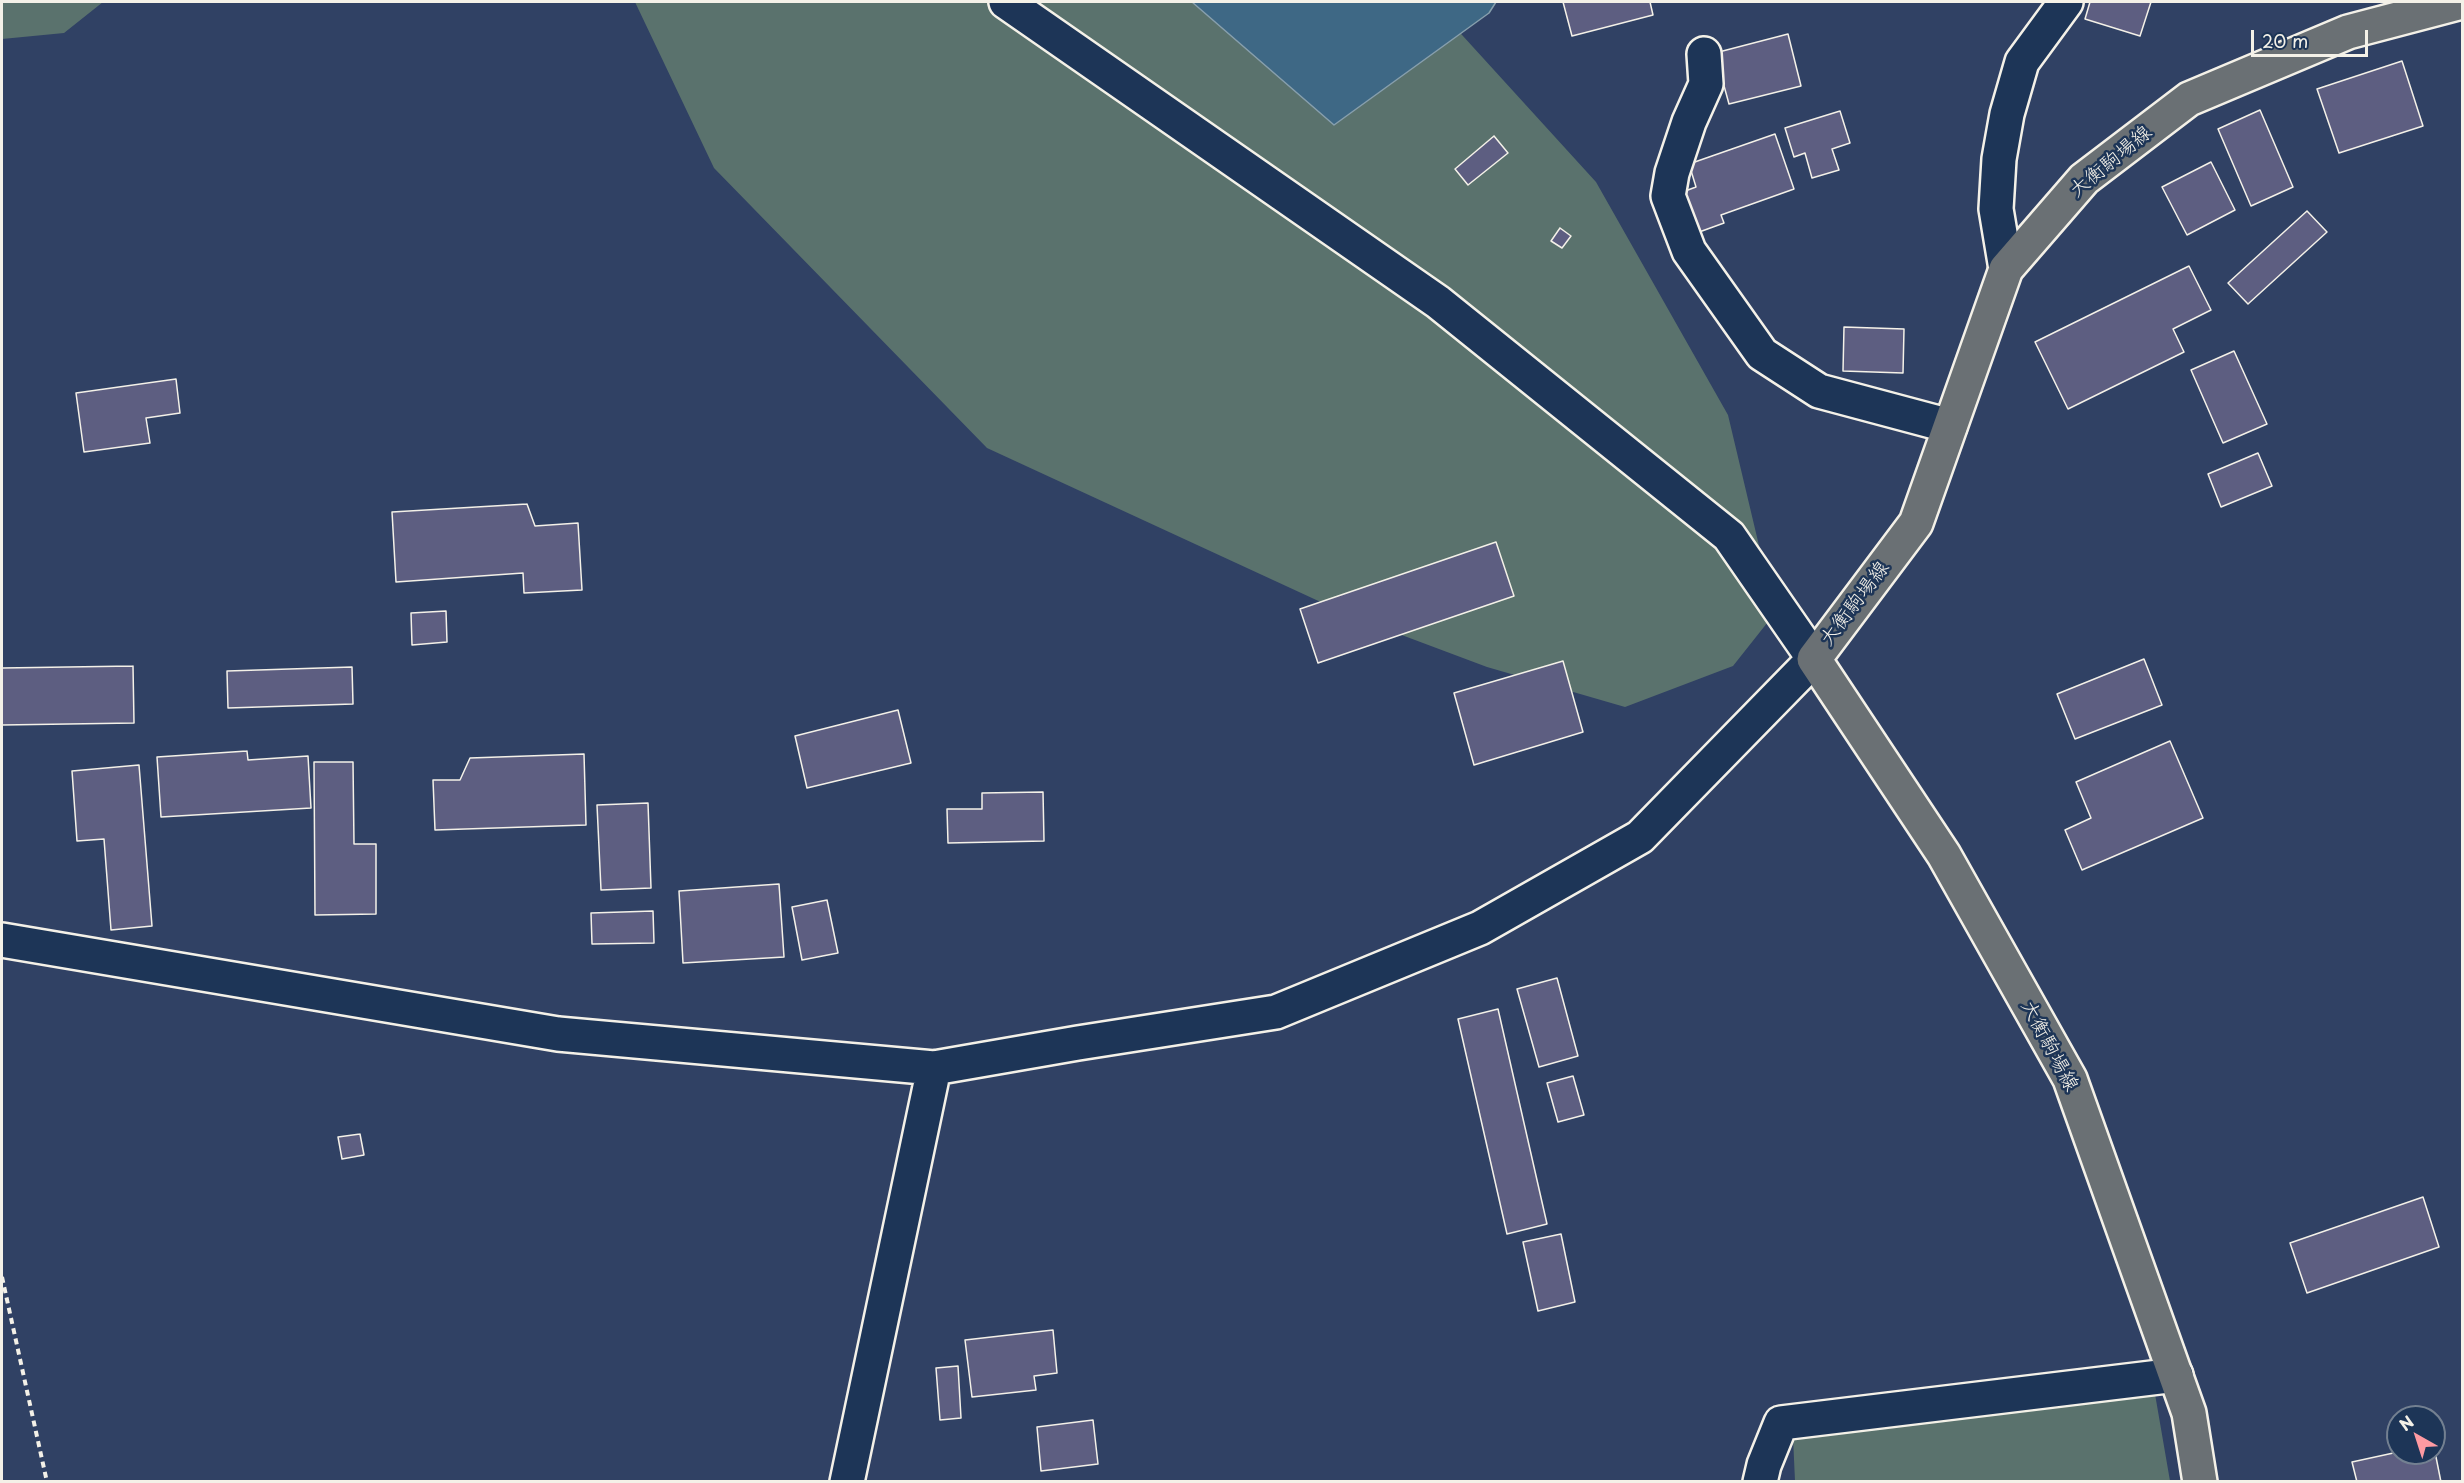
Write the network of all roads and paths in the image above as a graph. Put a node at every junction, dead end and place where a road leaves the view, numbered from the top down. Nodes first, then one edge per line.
1 (1006, 2) edge
2 (2066, 2) edge
3 (2463, 2) edge
4 (1704, 54) dead end
5 (2006, 269) junction
6 (1950, 426) junction
7 (1814, 659) junction
8 (2, 939) edge
9 (934, 1068) junction
10 (2, 1277) edge
11 (2176, 1375) junction
12 (47, 1482) edge
13 (847, 1482) edge
14 (1760, 1482) edge
15 (2200, 1482) edge

1 - 7 street
2 - 5 street
3 - 5 main road, 大衡駒場線
4 - 6 street
5 - 6 main road, 大衡駒場線
6 - 7 main road, 大衡駒場線
7 - 9 street
7 - 11 main road, 大衡駒場線
8 - 9 street
9 - 13 street
10 - 12 path
11 - 14 street
11 - 15 main road, 大衡駒場線

